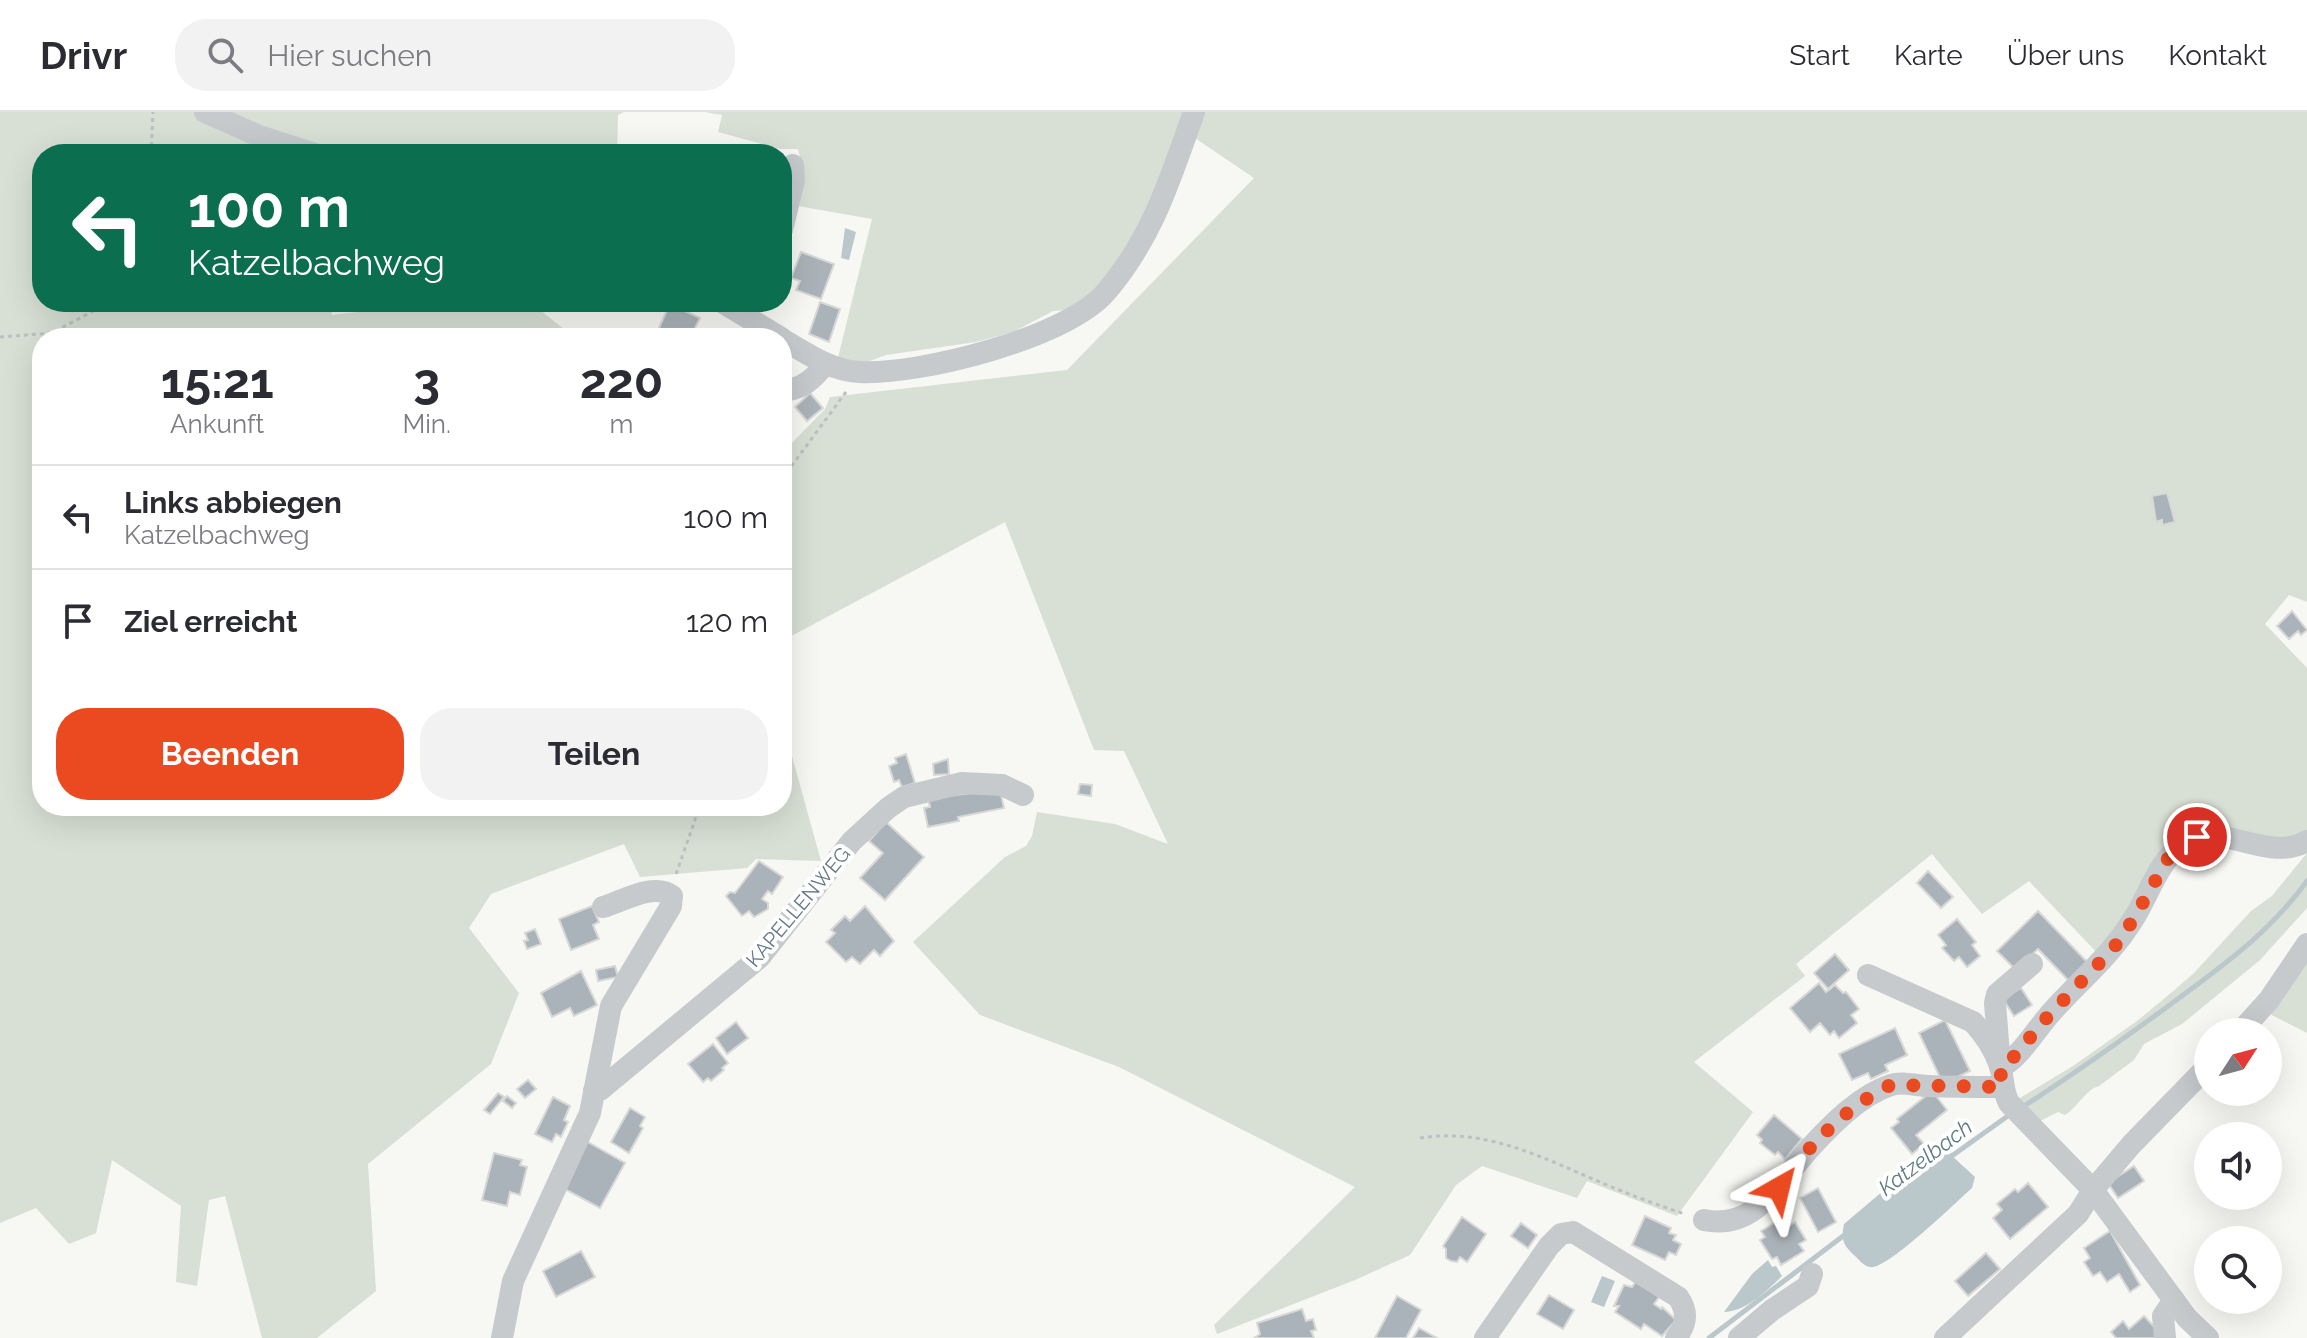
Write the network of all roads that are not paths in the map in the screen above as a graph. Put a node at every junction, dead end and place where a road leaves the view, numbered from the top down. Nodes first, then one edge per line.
1 (205, 112) edge
2 (1194, 112) edge
3 (284, 144) edge
4 (793, 165) dead end
5 (792, 188) edge
6 (754, 312) edge
7 (771, 328) edge
8 (792, 344) edge
9 (825, 364) junction
10 (792, 390) edge
11 (1023, 795) dead end
12 (2307, 841) edge
13 (603, 907) dead end
14 (2307, 944) edge
15 (2032, 964) dead end
16 (1868, 975) dead end
17 (2252, 1018) edge
18 (2194, 1080) edge
19 (594, 1091) junction
20 (2009, 1093) junction
21 (2093, 1190) junction
22 (1704, 1220) road end
23 (1812, 1274) dead end
24 (2174, 1300) junction
25 (502, 1338) edge
26 (1485, 1338) edge
27 (1676, 1338) edge
28 (1739, 1338) edge
29 (1945, 1338) edge
30 (2165, 1338) edge
31 (2208, 1338) edge

1 - 3 street
2 - 9 street
4 - 5 street
6 - 7 street
8 - 9 street
9 - 10 street
11 - 19 street, KAPELLENWEG
12 - 20 street
13 - 19 street
14 - 17 street
15 - 20 street
16 - 20 street
18 - 21 street
19 - 25 street
20 - 21 street
20 - 22 street
21 - 24 street
21 - 29 street
23 - 28 street
24 - 30 street
24 - 31 street
26 - 27 street

